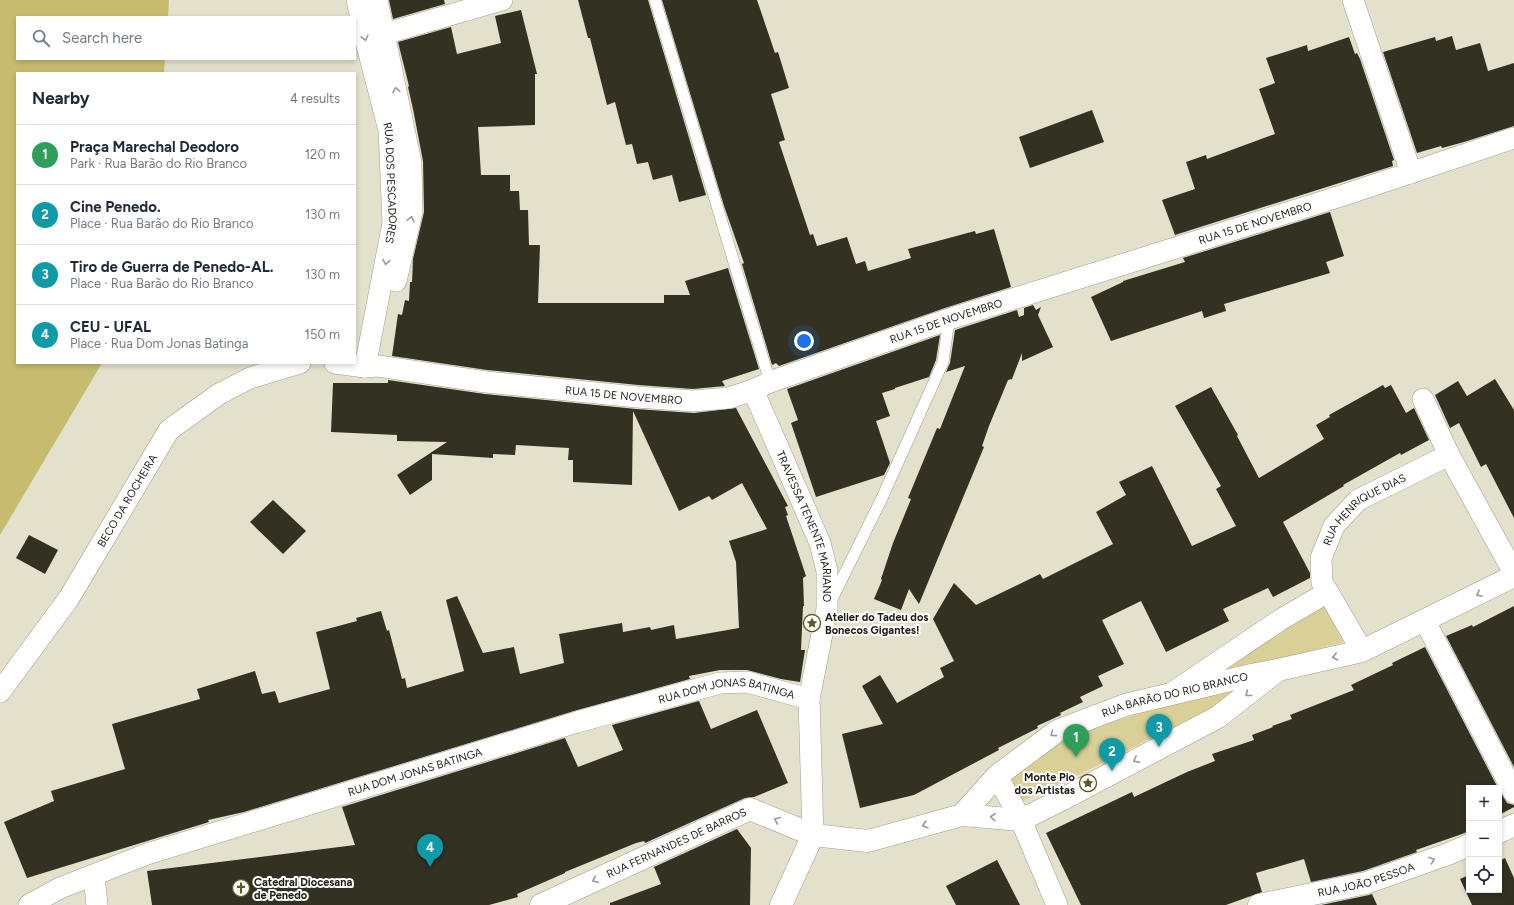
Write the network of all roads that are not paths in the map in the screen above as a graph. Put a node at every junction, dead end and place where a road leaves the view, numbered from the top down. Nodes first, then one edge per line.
1 (357, 0) edge
2 (377, 0) edge
3 (502, 0) edge
4 (655, 0) edge
5 (1353, 0) edge
6 (384, 34) junction
7 (1514, 138) edge
8 (1411, 173) junction
9 (949, 319) junction
10 (297, 364) edge
11 (345, 364) edge
12 (372, 367) junction
13 (761, 386) junction
14 (1423, 400) dead end
15 (1449, 454) junction
16 (1514, 575) edge
17 (1328, 592) junction
18 (828, 609) junction
19 (1424, 621) junction
20 (1362, 651) junction
21 (1278, 670) junction
22 (0, 692) edge
23 (1171, 694) junction
24 (809, 699) junction
25 (997, 776) junction
26 (1514, 793) edge
27 (962, 814) junction
28 (1021, 820) junction
29 (813, 835) junction
30 (1466, 846) edge
31 (94, 875) junction
32 (29, 905) edge
33 (98, 905) edge
34 (541, 905) edge
35 (781, 905) edge
36 (1057, 905) edge
37 (1259, 905) edge

1 -> 12 street, RUA DOS PESCADORES
2 - 6 street, RUA DOS PESCADORES
3 - 6 street
4 - 13 lane
5 - 8 street
12 -> 6 street, RUA DOS PESCADORES
7 - 8 street, RUA 15 DE NOVEMBRO
8 - 9 street, RUA 15 DE NOVEMBRO
9 - 13 street, RUA 15 DE NOVEMBRO
9 - 18 lane
10 - 22 street, BECO DA ROCHEIRA
11 - 12 street
12 - 13 street, RUA 15 DE NOVEMBRO
13 - 18 street, TRAVESSA TENENTE MARIANO
14 - 15 street
15 - 16 street
15 - 17 street, RUA HENRIQUE DIAS
16 -> 19 main road, RUA BARÃO DO RIO BRANCO
17 - 20 street, RUA HENRIQUE DIAS
17 - 23 street
18 - 24 street, TRAVESSA TENENTE MARIANO
19 - 20 main road, RUA BARÃO DO RIO BRANCO
19 - 26 street
20 -> 21 main road, RUA BARÃO DO RIO BRANCO
21 - 23 main road, RUA BARÃO DO RIO BRANCO
21 -> 28 main road, RUA BARÃO DO RIO BRANCO
23 -> 25 main road, RUA BARÃO DO RIO BRANCO
24 - 29 street, TRAVESSA TENENTE MARIANO
24 - 31 street, RUA DOM JONAS BATINGA
25 - 27 main road, RUA BARÃO DO RIO BRANCO
25 - 28 street
28 -> 27 main road
27 -> 29 main road
28 - 36 street
29 -> 34 main road, RUA FERNANDES DE BARROS
29 - 35 main road
37 -> 30 main road, RUA JOÃO PESSOA
31 - 32 street, RUA DOM JONAS BATINGA
31 - 33 street

